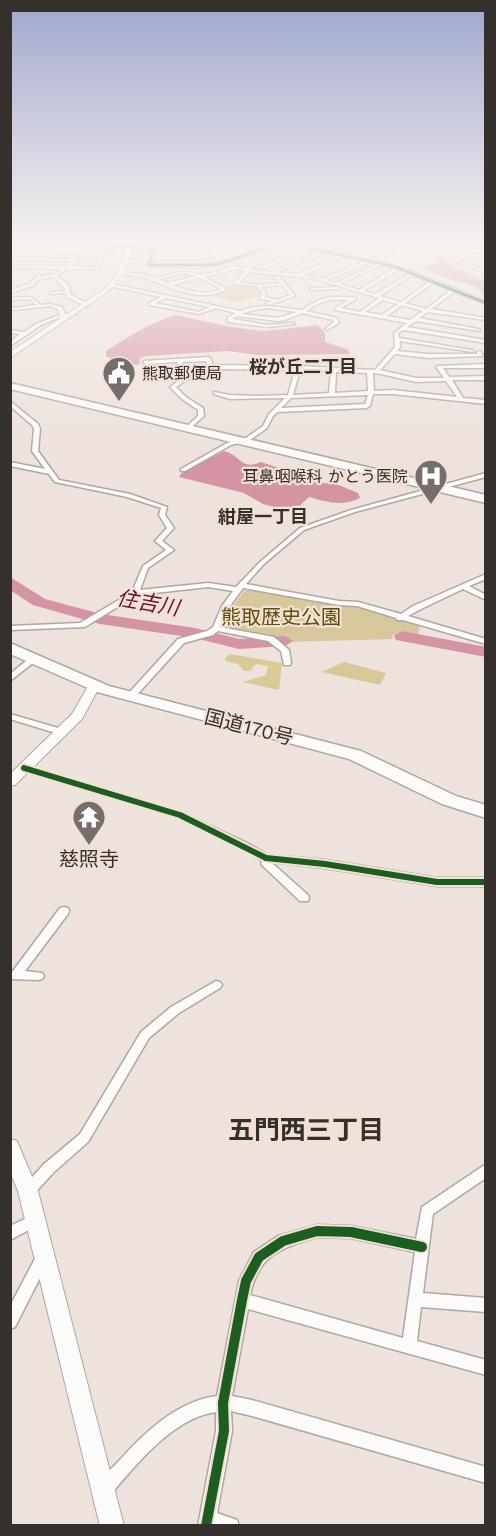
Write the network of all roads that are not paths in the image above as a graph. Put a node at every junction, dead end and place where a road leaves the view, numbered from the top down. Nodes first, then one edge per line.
1 (70, 315) edge
2 (73, 315) edge
3 (235, 315) edge
4 (249, 315) edge
5 (292, 315) edge
6 (313, 315) edge
7 (370, 315) edge
8 (385, 315) edge
9 (421, 315) edge
10 (454, 315) edge
11 (63, 316) joint
12 (382, 317) junction
13 (486, 320) edge
14 (414, 321) junction
15 (293, 324) dead end
16 (403, 328) junction
17 (327, 329) dead end
18 (478, 330) junction
19 (10, 331) edge
20 (23, 333) junction
21 (397, 339) junction
22 (468, 339) junction
23 (478, 340) junction
24 (486, 342) edge
25 (10, 345) edge
26 (394, 352) junction
27 (480, 352) junction
28 (10, 356) edge
29 (179, 360) junction
30 (146, 362) dead end
31 (486, 366) edge
32 (212, 367) junction
33 (298, 368) junction
34 (334, 370) junction
35 (373, 372) junction
36 (187, 377) junction
37 (448, 379) junction
38 (485, 379) edge
39 (16, 387) edge
40 (216, 393) dead end
41 (371, 393) junction
42 (332, 395) junction
43 (290, 396) junction
44 (461, 399) junction
45 (10, 401) edge
46 (486, 402) edge
47 (279, 410) junction
48 (187, 429) junction
49 (238, 441) junction
50 (10, 464) edge
51 (183, 470) dead end
52 (49, 472) junction
53 (486, 475) edge
54 (434, 490) junction
55 (486, 499) edge
56 (486, 504) edge
57 (486, 576) edge
58 (463, 586) junction
59 (239, 587) junction
60 (135, 593) junction
61 (486, 598) edge
62 (400, 618) junction
63 (10, 628) edge
64 (213, 630) junction
65 (486, 642) edge
66 (10, 648) edge
67 (34, 659) junction
68 (287, 663) dead end
69 (10, 679) edge
70 (94, 686) junction
71 (131, 696) junction
72 (10, 716) edge
73 (62, 732) junction
74 (24, 768) junction
75 (10, 782) edge
76 (486, 812) edge
77 (266, 858) junction
78 (486, 882) edge
79 (304, 898) dead end
80 (64, 911) dead end
81 (13, 975) edge
82 (38, 976) dead end
83 (216, 985) dead end
84 (10, 1147) edge
85 (486, 1170) edge
86 (28, 1191) junction
87 (35, 1220) junction
88 (10, 1233) edge
89 (422, 1247) junction
90 (43, 1258) junction
91 (243, 1300) junction
92 (416, 1300) junction
93 (486, 1305) edge
94 (10, 1322) edge
95 (409, 1346) junction
96 (486, 1368) edge
97 (223, 1403) junction
98 (486, 1475) edge
99 (104, 1489) junction
100 (207, 1522) edge
101 (112, 1526) edge
102 (231, 1526) edge

1 - 11 street
2 - 28 main road
3 - 15 street
4 - 5 street
6 - 17 street
7 - 12 street
8 - 12 street
9 - 14 street
10 - 13 street
11 - 20 street
12 - 14 street
13 - 18 street
14 - 16 street
14 - 18 street
16 - 21 street
16 - 22 street
18 - 22 street
19 - 20 street
20 - 25 street
21 - 26 street
21 - 27 street
22 - 23 street
23 - 24 street
23 - 27 street
26 - 27 street
26 - 35 street
29 - 30 street
29 - 32 street
29 - 36 street
31 - 37 street
32 - 33 street
32 - 36 street
33 - 34 street
33 - 43 street
34 - 35 street
34 - 42 street
35 - 37 street
35 - 41 street
36 - 48 street
37 - 38 street
37 - 44 street
39 - 45 highway
39 - 48 highway
40 - 43 street
41 - 42 street
41 - 44 street
41 - 47 street
42 - 43 street
43 - 47 street
44 - 46 street
45 - 52 street
47 - 49 street
48 - 49 highway
49 - 51 street
49 - 54 highway
50 - 52 street
52 - 60 street
53 - 54 street
54 - 55 highway
54 - 56 highway
54 - 59 street
57 - 58 street
58 - 61 street
58 - 62 street
59 - 60 street
59 - 62 street
59 - 64 street
60 - 63 street
62 - 65 street
64 - 68 street
64 - 71 street
66 - 67 highway, 国道170号
67 - 69 street
67 - 70 highway, 国道170号
70 - 71 highway, 国道170号
70 - 73 main road
71 - 76 highway, 国道170号
72 - 73 street
73 - 74 main road
74 - 75 main road
74 - 77 street
77 - 78 street
77 - 79 street
80 - 81 street
81 - 82 street
83 - 86 street
84 - 86 main road
85 - 89 street
86 - 87 main road
87 - 88 street
87 - 90 main road
89 - 91 street
89 - 92 street
90 - 94 street
90 - 99 main road
91 - 95 street
91 - 97 street
92 - 93 street
92 - 95 street
95 - 96 street
97 - 98 street
97 - 99 street
97 - 100 street
99 - 101 main road
100 - 102 street

